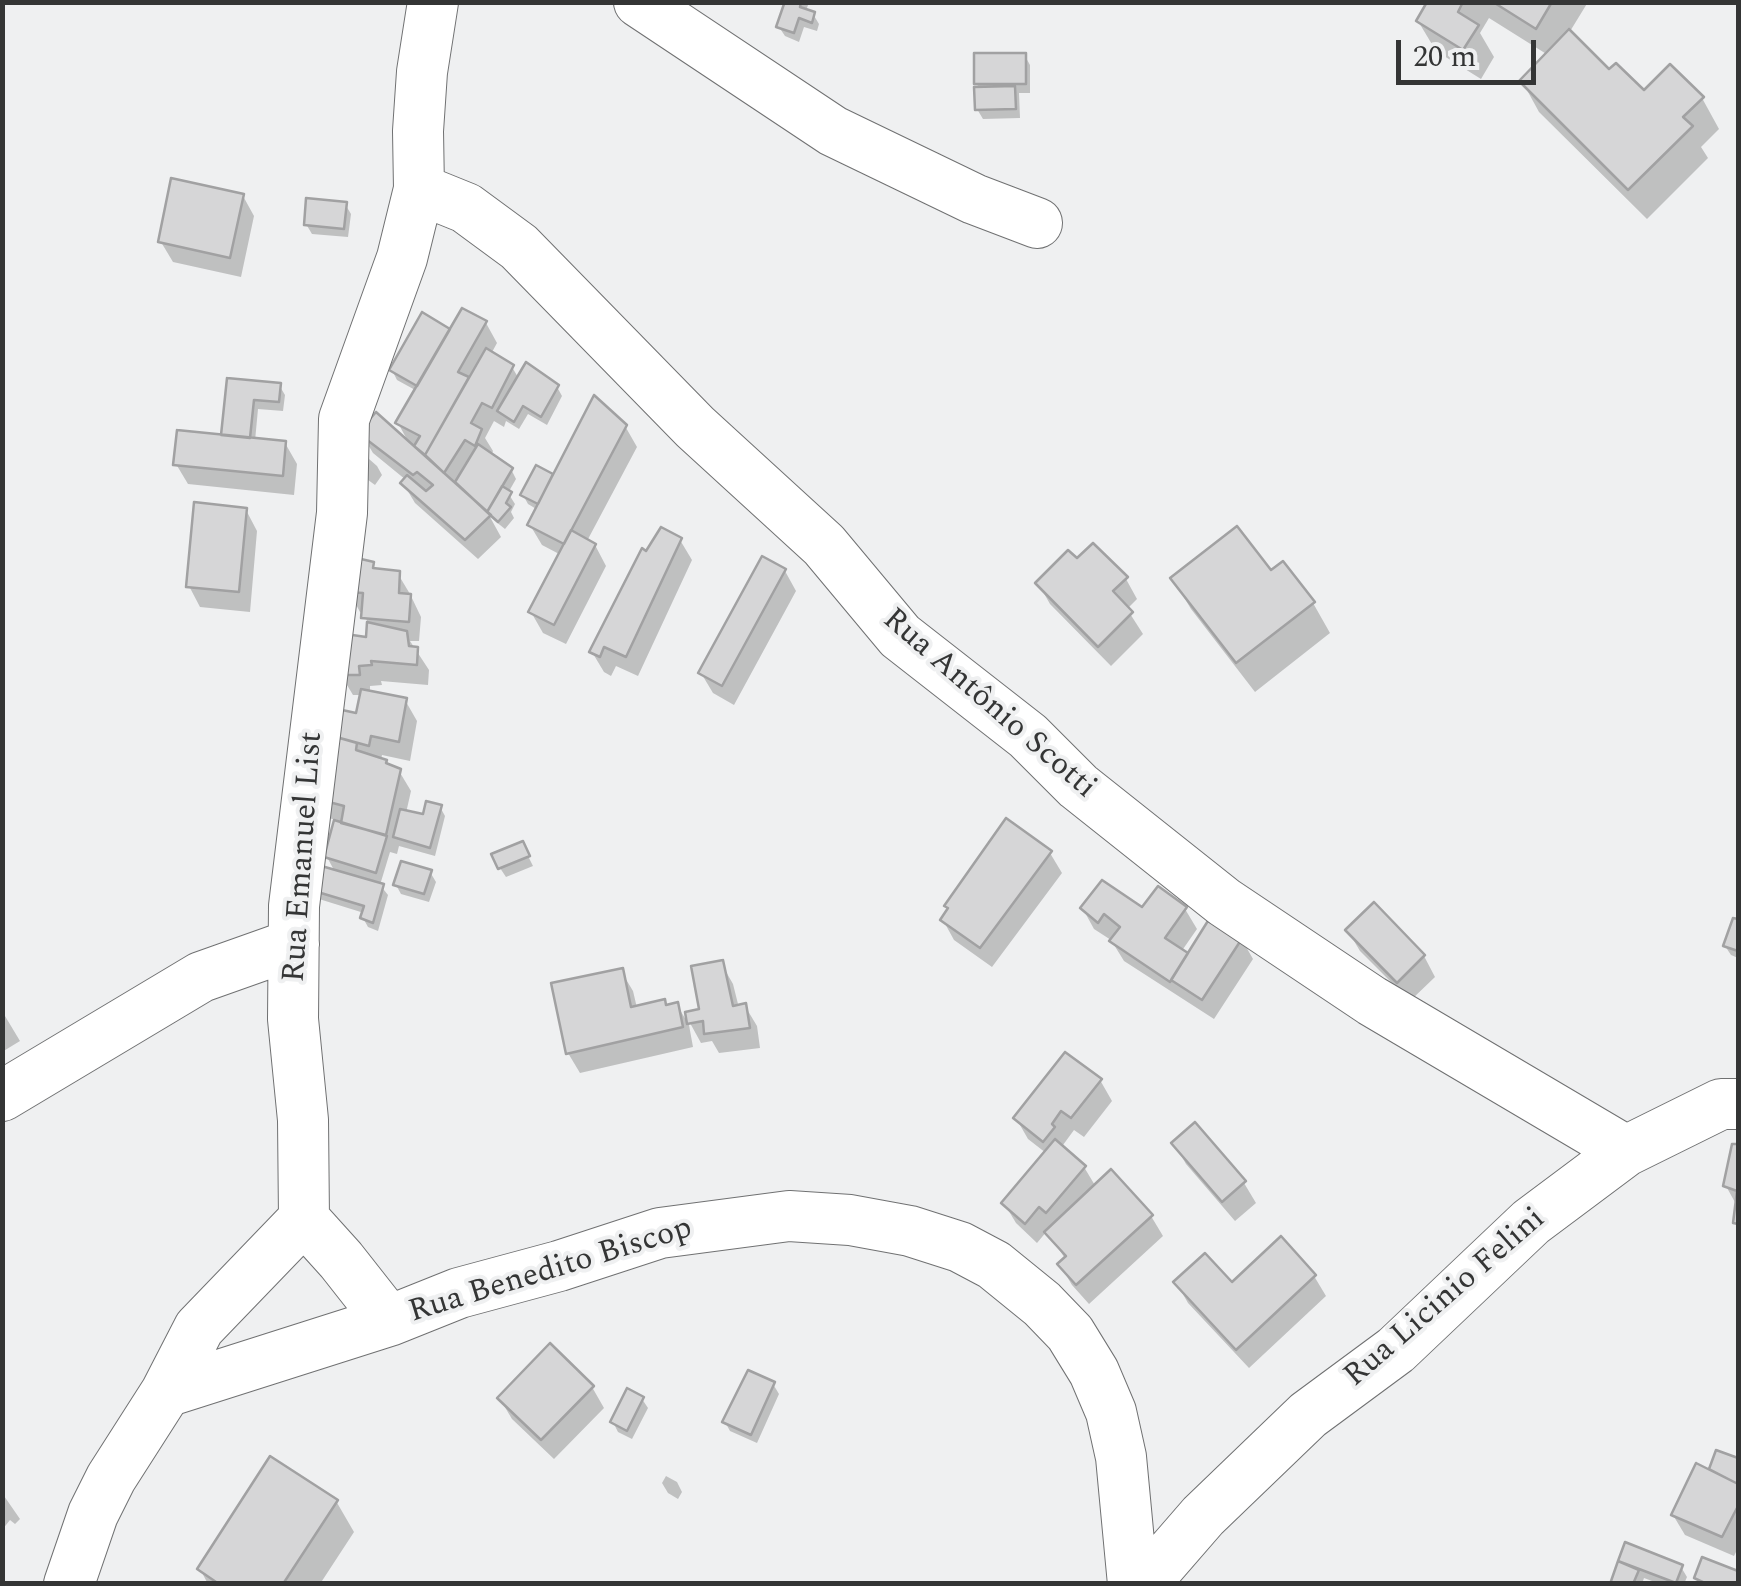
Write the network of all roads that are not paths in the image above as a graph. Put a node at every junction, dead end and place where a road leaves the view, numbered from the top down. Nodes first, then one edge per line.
1 (433, 2) edge
2 (639, 2) edge
3 (419, 189) junction
4 (1037, 224) dead end
5 (294, 944) junction
6 (2, 1096) edge
7 (1738, 1104) edge
8 (1626, 1152) junction
9 (304, 1219) junction
10 (389, 1321) junction
11 (166, 1392) junction
12 (69, 1584) edge
13 (1133, 1584) edge
14 (1144, 1584) edge

1 - 3 street
2 - 4 street
3 - 5 street, Rua Emanuel List
3 - 8 street, Rua Antônio Scotti
5 - 6 street
5 - 9 street, Rua Emanuel List
7 - 8 street, Rua Licinio Felini
8 - 14 street, Rua Licinio Felini
9 - 10 street
9 - 11 street
10 - 11 street, Rua Benedito Biscop
10 - 13 street, Rua Benedito Biscop
11 - 12 street

